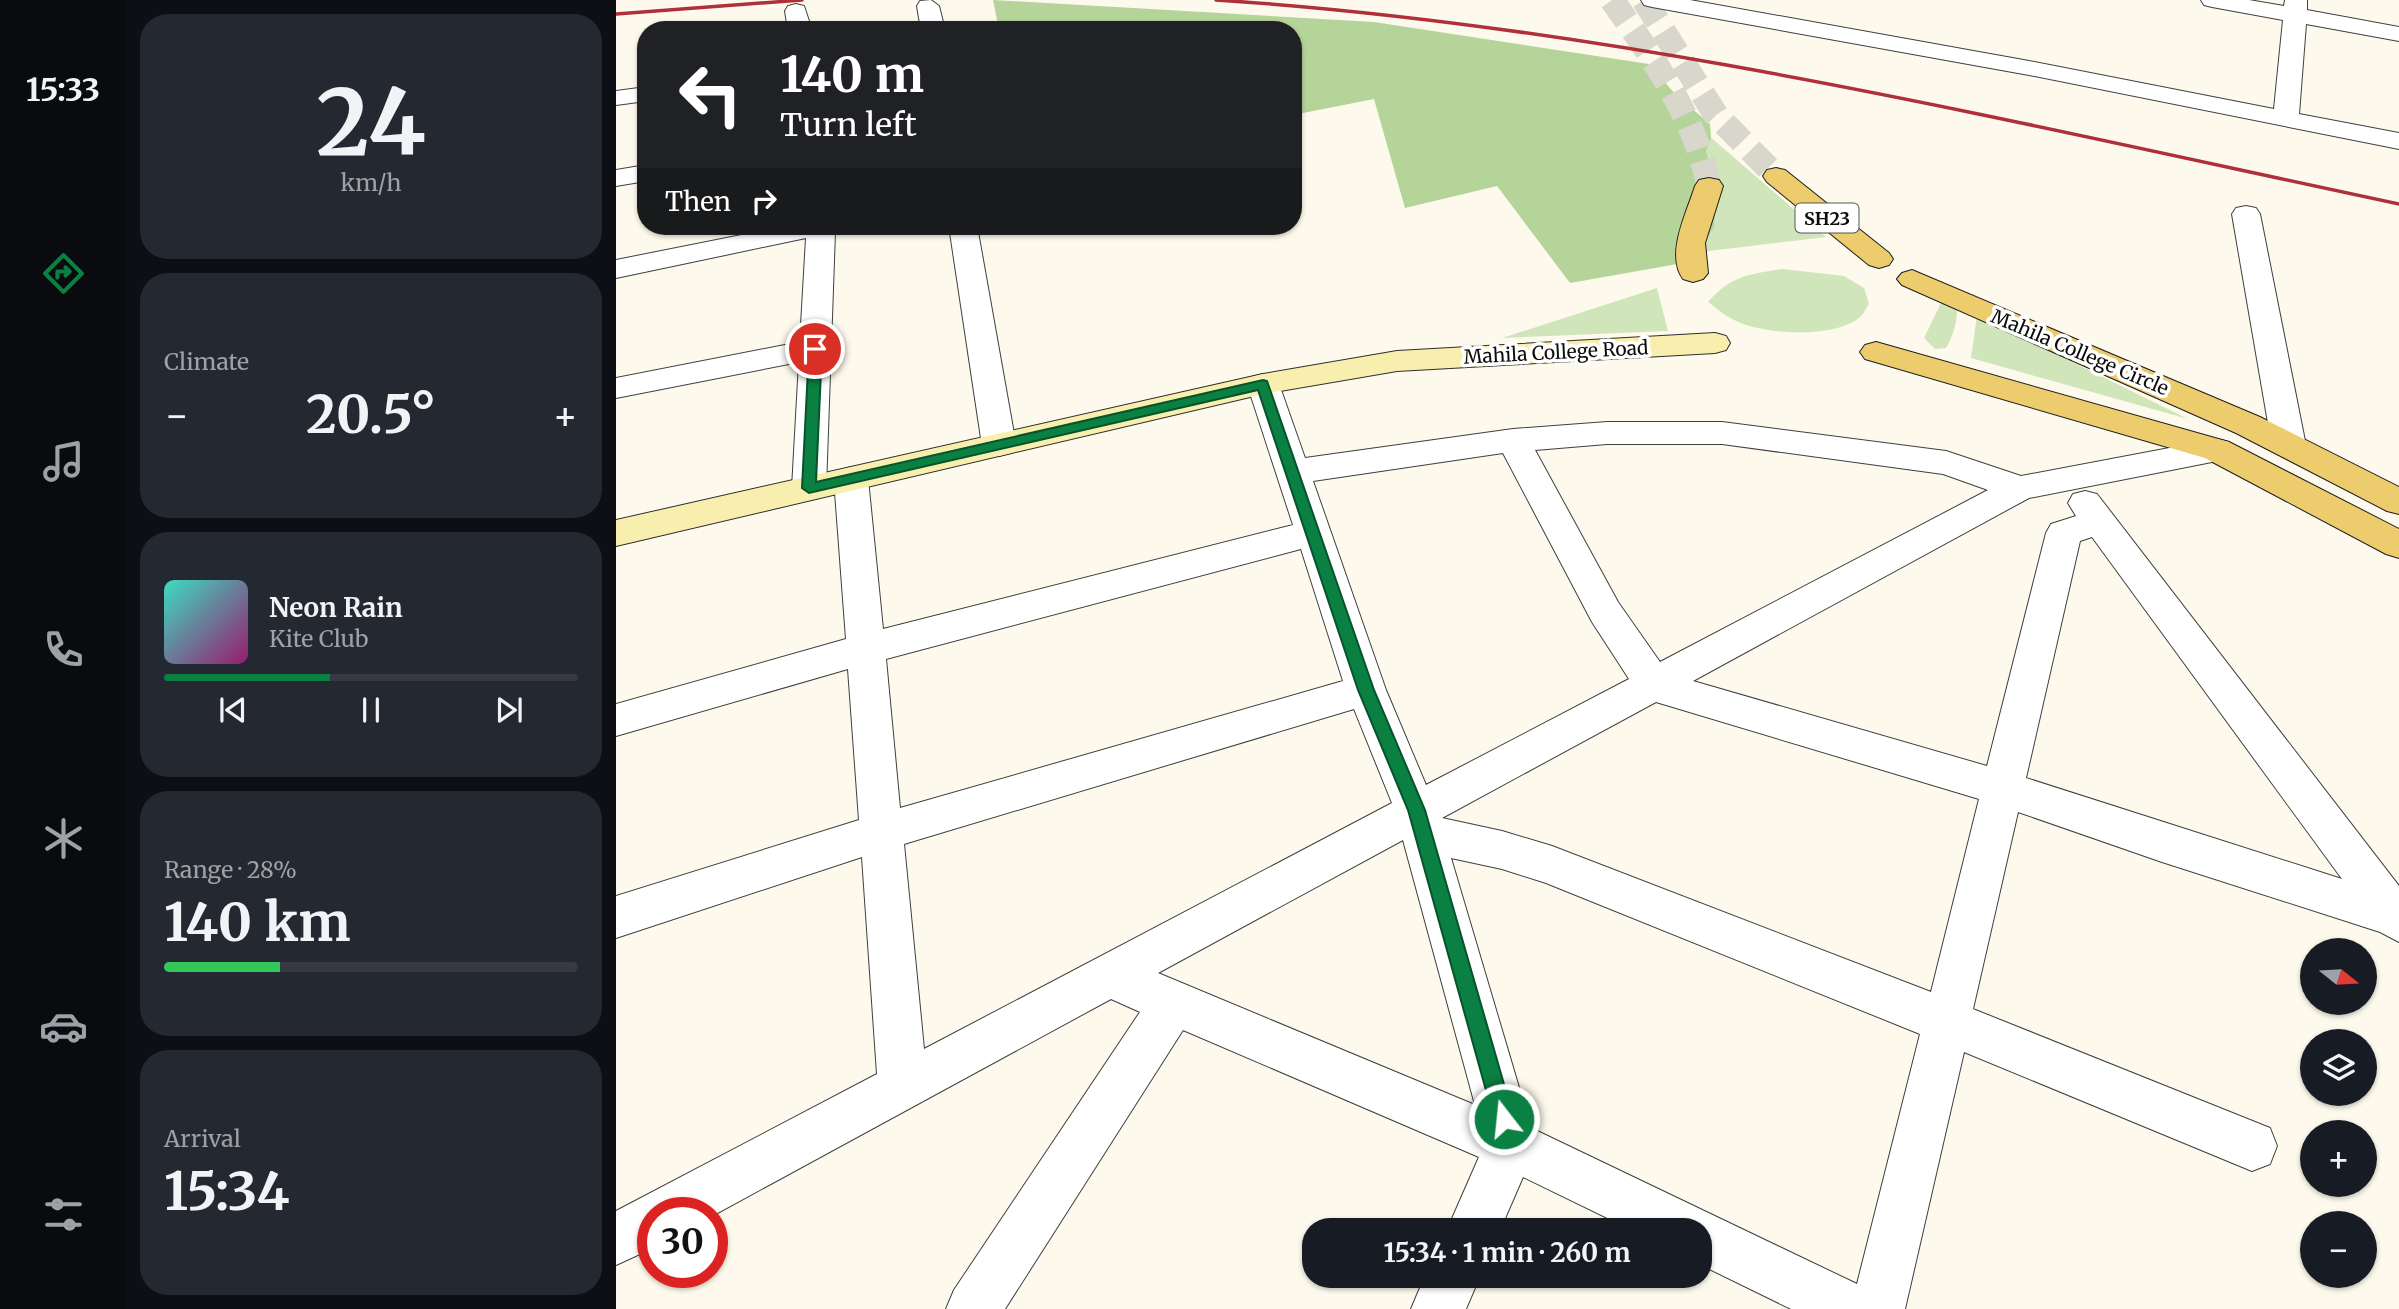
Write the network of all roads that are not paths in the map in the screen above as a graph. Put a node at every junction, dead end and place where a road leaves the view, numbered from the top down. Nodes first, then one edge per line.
1 (2212, 0) edge
2 (1666, 1) edge
3 (928, 6) dead end
4 (2295, 7) edge
5 (931, 21) edge
6 (2399, 34) edge
7 (637, 95) edge
8 (616, 98) edge
9 (2286, 118) junction
10 (2399, 141) edge
11 (637, 174) edge
12 (1776, 176) tunnel mouth
13 (616, 178) edge
14 (1709, 186) tunnel mouth
15 (2246, 214) dead end
16 (780, 235) edge
17 (822, 235) edge
18 (964, 235) edge
19 (1879, 260) dead end
20 (616, 269) edge
21 (1693, 273) dead end
22 (1912, 279) dead end
23 (1715, 342) dead end
24 (815, 349) junction
25 (1876, 352) dead end
26 (1263, 384) junction
27 (616, 388) edge
28 (2233, 437) junction
29 (1513, 440) junction
30 (999, 445) junction
31 (2289, 446) junction
32 (1292, 472) junction
33 (851, 479) junction
34 (2067, 479) junction
35 (809, 488) junction
36 (2020, 488) junction
37 (2399, 502) edge
38 (2099, 522) junction
39 (616, 533) edge
40 (1313, 533) junction
41 (2399, 545) edge
42 (865, 649) junction
43 (1655, 686) junction
44 (1366, 690) junction
45 (616, 720) edge
46 (2004, 789) junction
47 (1419, 822) junction
48 (881, 832) junction
49 (616, 917) edge
50 (2397, 918) edge
51 (1110, 976) junction
52 (1173, 1004) junction
53 (1946, 1021) junction
54 (903, 1087) junction
55 (1511, 1145) junction
56 (2252, 1146) dead end
57 (696, 1197) edge
58 (1478, 1218) edge
59 (1663, 1218) edge
60 (637, 1228) edge
61 (616, 1239) edge
62 (1712, 1242) edge
63 (1448, 1288) edge
64 (973, 1309) edge
65 (1438, 1309) edge
66 (1850, 1309) edge
67 (1878, 1309) edge

1 - 4 street
2 - 9 street
3 - 5 street
4 - 6 street
4 - 9 street
7 - 8 street
9 - 10 street
11 - 13 street
12 - 19 main road, SH23
14 - 21 main road
15 - 31 street
16 - 20 street
17 - 24 street
18 - 30 street
22 - 28 main road, Mahila College Circle
23 - 26 main road, Mahila College Road
24 - 27 street
24 - 35 street
25 - 28 main road
26 - 30 main road, Mahila College Road
26 - 32 street
28 - 31 main road
28 - 34 street
28 - 41 main road
29 - 32 street
29 - 36 street
29 - 43 street
30 - 33 main road, Mahila College Road
31 - 37 main road
32 - 40 street
33 - 35 main road, Mahila College Road
33 - 42 street
34 - 36 street
34 - 38 street
35 - 39 main road, Mahila College Road
36 - 43 street
38 - 46 street
38 - 50 street
40 - 42 street
40 - 44 street
42 - 45 street
42 - 48 street
43 - 46 street
43 - 47 street
44 - 47 street
44 - 48 street
46 - 50 street
46 - 53 street
47 - 51 street
47 - 53 street
47 - 55 street
48 - 49 street
48 - 54 street
51 - 52 street
51 - 54 street
52 - 55 street
52 - 64 street
53 - 56 street
53 - 67 street
54 - 57 street
55 - 58 street
55 - 59 street
60 - 61 street
62 - 66 street
63 - 65 street

